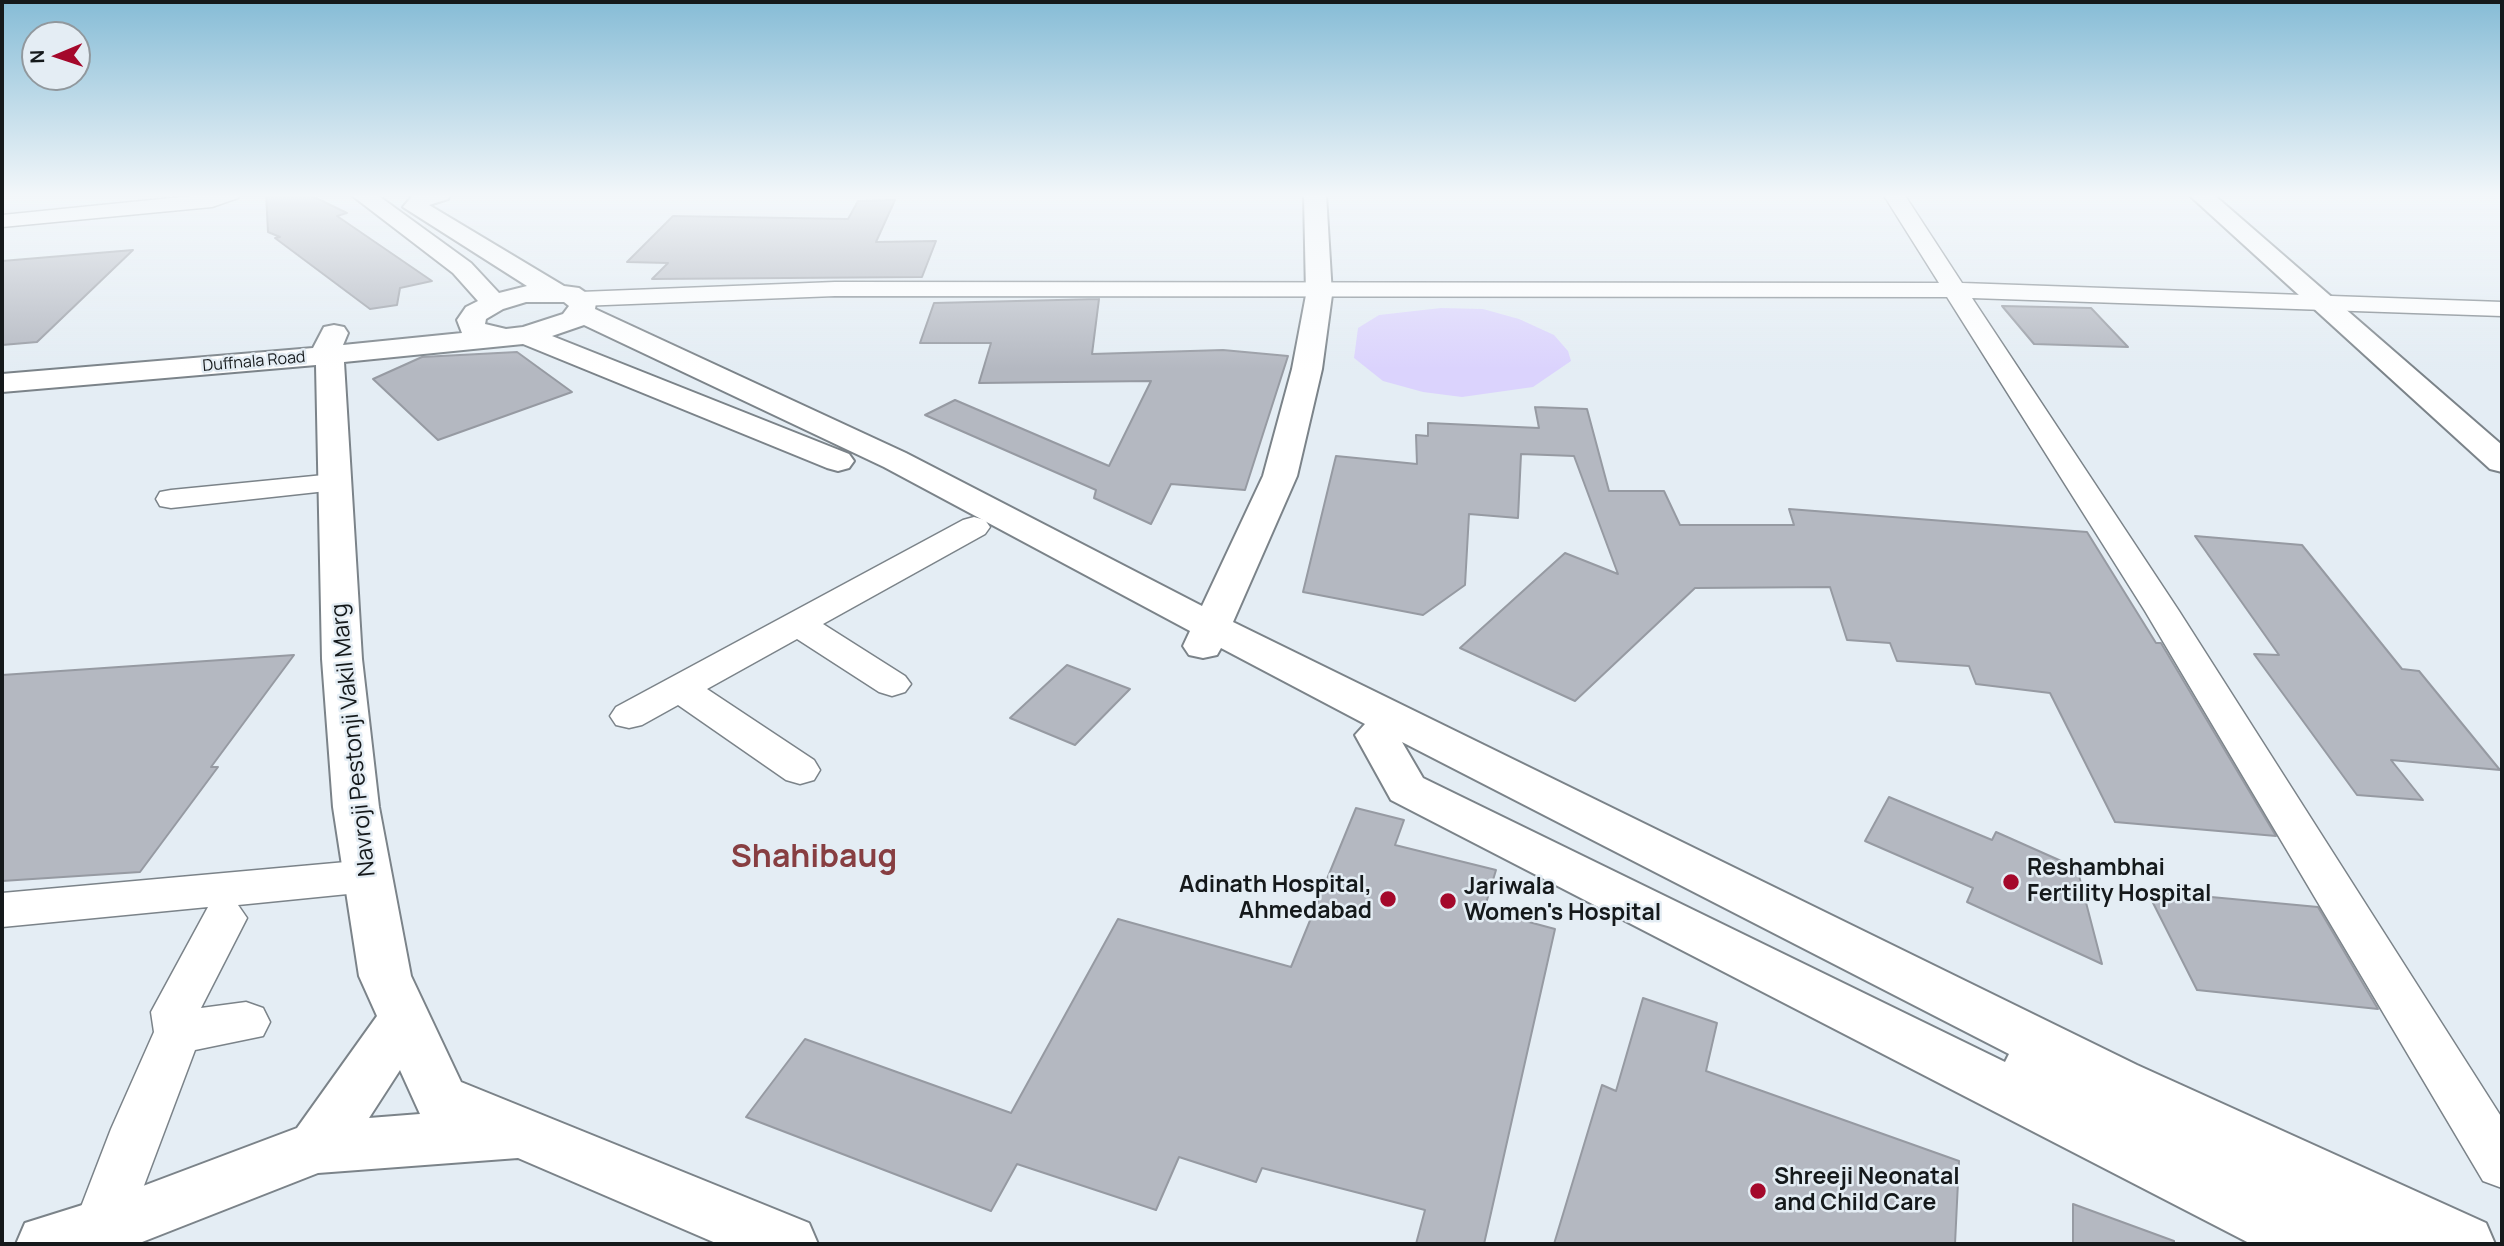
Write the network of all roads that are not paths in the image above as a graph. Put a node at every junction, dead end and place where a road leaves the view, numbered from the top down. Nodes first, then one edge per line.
1 (440, 252) edge
2 (490, 252) edge
3 (1317, 252) edge
4 (1932, 252) edge
5 (2266, 252) edge
6 (1319, 290) junction
7 (1957, 290) junction
8 (572, 301) junction
9 (2323, 301) junction
10 (485, 308) junction
11 (2502, 309) edge
12 (516, 336) junction
13 (329, 345) junction
14 (2, 364) edge
15 (2, 383) edge
16 (2502, 462) edge
17 (334, 483) junction
18 (172, 499) dead end
19 (974, 527) junction
20 (799, 625) junction
21 (1207, 636) junction
22 (892, 684) dead end
23 (681, 689) junction
24 (629, 716) dead end
25 (1377, 734) junction
26 (800, 770) dead end
27 (368, 876) junction
28 (8, 917) edge
29 (225, 918) dead end
30 (404, 1020) junction
31 (246, 1022) dead end
32 (178, 1032) junction
33 (522, 1134) junction
34 (317, 1147) junction
35 (2502, 1164) edge
36 (102, 1225) junction
37 (47, 1244) edge
38 (787, 1244) edge
39 (2313, 1244) edge
40 (2393, 1244) edge
41 (2464, 1244) edge

1 - 10 main road
2 - 8 main road
3 - 6 main road
4 - 7 street
5 - 9 main road
6 - 7 street
6 - 8 street
6 - 21 main road
7 - 9 street
7 - 35 street
8 - 10 main road
8 - 12 main road, Duffnala Road
8 - 21 main road
9 - 11 street
9 - 16 main road
10 - 12 main road
10 - 13 main road
12 - 13 main road, Duffnala Road
12 - 19 main road
13 - 14 main road
13 - 15 main road, Duffnala Road
13 - 17 main road, Navroji Pestonji Vakil Marg
17 - 18 street
17 - 27 main road, Navroji Pestonji Vakil Marg
19 - 20 street
19 - 21 main road
20 - 22 street
20 - 23 street
21 - 25 main road
21 - 41 main road
23 - 24 street
23 - 26 street
25 - 39 main road
25 - 40 main road
27 - 28 street
27 - 30 main road, Navroji Pestonji Vakil Marg
29 - 32 street
30 - 33 main road, Navroji Pestonji Vakil Marg
30 - 34 main road
31 - 32 street
32 - 36 street
33 - 34 main road
33 - 38 main road, Navroji Pestonji Vakil Marg
34 - 36 main road
36 - 37 main road

